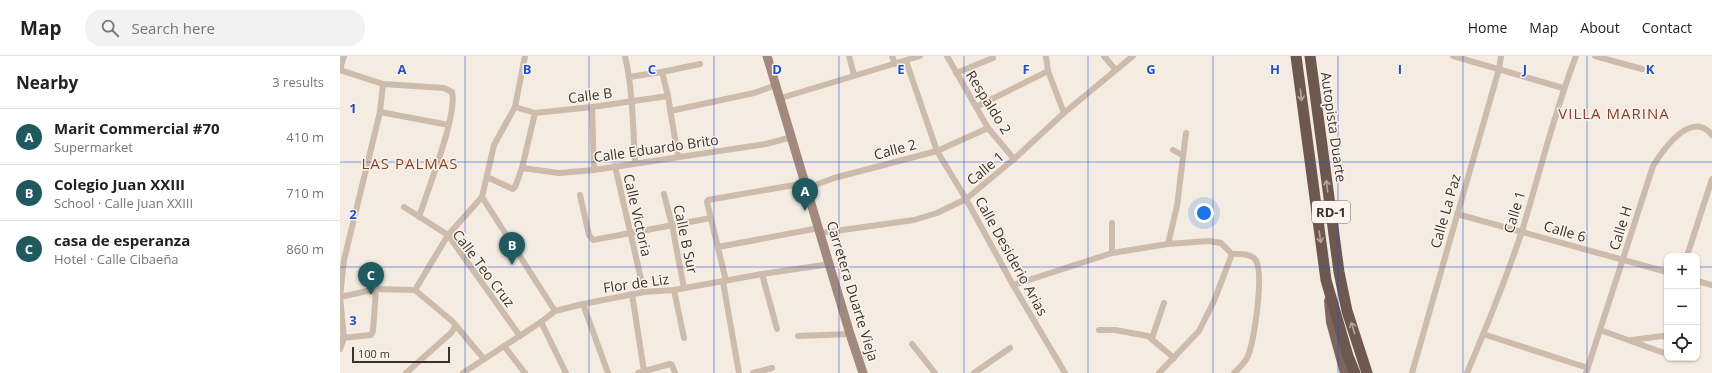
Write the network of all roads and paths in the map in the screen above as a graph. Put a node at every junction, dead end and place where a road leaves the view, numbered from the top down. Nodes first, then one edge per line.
1 (344, 56) edge
2 (525, 56) edge
3 (625, 56) edge
4 (767, 56) edge
5 (849, 56) edge
6 (892, 56) edge
7 (920, 56) edge
8 (946, 56) edge
9 (1046, 56) edge
10 (1104, 56) edge
11 (1133, 56) edge
12 (1296, 56) edge
13 (1310, 56) edge
14 (1453, 56) edge
15 (1501, 56) edge
16 (1576, 56) edge
17 (1595, 56) edge
18 (993, 58) dead end
19 (906, 61) junction
20 (700, 64) dead end
21 (895, 64) junction
22 (340, 69) edge
23 (1115, 69) junction
24 (1499, 69) junction
25 (1642, 69) dead end
26 (1048, 71) junction
27 (662, 72) junction
28 (956, 73) junction
29 (854, 75) junction
30 (629, 77) junction
31 (383, 84) junction
32 (776, 85) junction
33 (1564, 88) junction
34 (668, 96) junction
35 (781, 98) junction
36 (632, 102) junction
37 (515, 107) junction
38 (592, 107) junction
39 (976, 107) junction
40 (670, 111) junction
41 (380, 112) junction
42 (535, 112) junction
43 (1064, 113) junction
44 (450, 125) junction
45 (988, 128) junction
46 (1186, 133) dead end
47 (1712, 135) edge
48 (792, 137) junction
49 (1173, 150) dead end
50 (937, 151) junction
51 (1182, 155) junction
52 (678, 157) junction
53 (1014, 159) junction
54 (635, 163) junction
55 (614, 166) junction
56 (522, 168) junction
57 (594, 170) junction
58 (487, 177) junction
59 (1712, 180) edge
60 (807, 186) junction
61 (664, 194) dead end
62 (580, 195) dead end
63 (482, 197) junction
64 (966, 199) junction
65 (404, 207) dead end
66 (1457, 214) junction
67 (419, 217) junction
68 (711, 218) junction
69 (1112, 223) dead end
70 (672, 225) junction
71 (820, 230) junction
72 (1522, 232) junction
73 (631, 233) junction
74 (448, 235) junction
75 (1168, 244) junction
76 (718, 247) junction
77 (1112, 253) junction
78 (1688, 253) edge
79 (1232, 254) junction
80 (1622, 260) junction
81 (830, 264) junction
82 (1664, 271) edge
83 (762, 274) junction
84 (1326, 280) junction
85 (725, 281) junction
86 (1700, 282) edge
87 (1012, 285) junction
88 (1712, 285) edge
89 (684, 288) junction
90 (376, 289) junction
91 (415, 290) junction
92 (674, 290) junction
93 (644, 292) junction
94 (632, 294) junction
95 (340, 297) edge
96 (1164, 303) dead end
97 (583, 304) junction
98 (555, 311) junction
99 (541, 322) junction
100 (455, 326) junction
101 (777, 330) dead end
102 (1099, 330) dead end
103 (1600, 330) junction
104 (850, 334) junction
105 (1483, 334) junction
106 (520, 336) junction
107 (798, 336) dead end
108 (1664, 336) edge
109 (342, 338) edge
110 (684, 338) dead end
111 (1152, 338) junction
112 (1630, 341) junction
113 (912, 344) dead end
114 (504, 346) junction
115 (1010, 348) dead end
116 (340, 349) edge
117 (1664, 353) edge
118 (1174, 358) junction
119 (484, 359) junction
120 (772, 368) dead end
121 (1367, 370) edge
122 (1587, 371) edge
123 (641, 372) edge
124 (1063, 372) edge
125 (406, 373) edge
126 (463, 373) edge
127 (524, 373) edge
128 (566, 373) edge
129 (608, 373) edge
130 (675, 373) edge
131 (739, 373) edge
132 (753, 373) edge
133 (863, 373) edge
134 (935, 373) edge
135 (974, 373) edge
136 (1159, 373) edge
137 (1234, 373) edge
138 (1345, 373) edge
139 (1355, 373) edge
140 (1412, 373) edge
141 (1467, 373) edge

1 - 22 street
2 - 37 street
3 - 30 street
4 - 32 main road, Carretera Duarte Vieja
5 - 29 street
6 - 21 street
7 - 19 street
8 - 28 street, Respaldo 2
9 - 26 street
10 - 23 street
11 - 23 street, Calle 1
12 -> 84 highway, Autopista Duarte / RD-1
121 -> 13 highway, Autopista Duarte / RD-1
14 - 24 street
15 - 24 street, Calle La Paz
16 - 33 street, Calle 1
17 - 25 street
18 - 28 street
19 - 21 street
19 - 50 street, Calle Desiderio Arias
20 - 27 street
21 - 29 street
22 - 31 street
23 - 43 street, Calle 1
24 - 33 street
24 - 66 street, Calle La Paz
26 - 39 street
26 - 43 street
27 - 30 street
27 - 34 street
28 - 39 street, Respaldo 2
29 - 35 street
30 - 36 street
31 - 41 street
31 - 44 street
32 - 35 main road, Carretera Duarte Vieja
32 - 40 street
33 - 72 street, Calle 1
34 - 36 street, Calle B
34 - 40 street
35 - 48 main road, Carretera Duarte Vieja
36 - 38 street, Calle B
36 - 54 street
37 - 42 street, Calle B
37 - 58 street
38 - 42 street, Calle B
38 - 57 street
39 - 45 street, Respaldo 2
40 - 52 street
41 - 44 street
41 - 95 street
42 - 56 street
43 - 53 street, Calle 1
44 - 67 street
45 - 50 street, Calle 2
45 - 53 street, Respaldo 2
46 - 51 street
47 - 80 street, Calle H
48 - 52 street, Calle Eduardo Brito
48 - 60 main road, Carretera Duarte Vieja
49 - 51 street
50 - 60 street, Calle 2
50 - 64 street, Calle Desiderio Arias
51 - 75 street
52 - 54 street, Calle Eduardo Brito
53 - 64 street, Calle 1
54 - 55 street, Calle Eduardo Brito
55 - 57 street, Calle Eduardo Brito
55 - 73 street, Calle Victoria
56 - 57 street, Calle Eduardo Brito
56 - 58 street
58 - 63 street
59 - 78 street
60 - 68 street, Calle 2
60 - 71 main road, Carretera Duarte Vieja
61 - 70 street, Calle B Sur
62 - 73 street
63 - 74 street
63 - 98 street
64 - 71 street, Calle 1
64 - 87 street, Calle Desiderio Arias
65 - 67 street, Calle Teo Cruz
66 - 72 street, Calle 6
66 - 140 street, Calle La Paz
67 - 74 street, Calle Teo Cruz
68 - 70 street
68 - 76 street
69 - 77 street
70 - 73 street
70 - 89 street, Calle B Sur
71 - 76 street, Calle 1
71 - 81 main road, Carretera Duarte Vieja
72 - 80 street, Calle 6
72 - 105 street, Calle 1
73 - 93 street, Calle Victoria
74 - 91 street
74 - 106 street, Calle Teo Cruz
75 - 77 street
75 - 79 street
76 - 85 street
77 - 87 street
79 - 118 street
79 - 137 street
80 - 82 street, Calle 6
80 - 103 street, Calle H
81 - 83 street, Flor de Liz
81 - 104 main road, Carretera Duarte Vieja
83 - 85 street, Flor de Liz
83 - 101 street
84 - 138 main road, Autopista Duarte
84 - 139 highway, Autopista Duarte / RD-1
85 - 89 street, Flor de Liz
85 - 131 street
86 - 88 street
87 - 124 street, Calle Desiderio Arias
89 - 92 street, Flor de Liz
90 - 91 street
90 - 95 street
90 - 109 street
91 - 100 street
92 - 93 street, Flor de Liz
92 - 110 street
93 - 94 street, Flor de Liz
94 - 97 street, Flor de Liz
94 - 123 street
95 - 109 street
96 - 111 street
97 - 98 street, Flor de Liz
97 - 129 street
98 - 99 street, Flor de Liz
99 - 106 street, Flor de Liz
99 - 128 street
100 - 119 street
100 - 125 street
102 - 111 street
103 - 112 street
103 - 122 street, Calle H
104 - 107 street
104 - 133 main road, Carretera Duarte Vieja
105 - 122 street
105 - 141 street, Calle 1
106 - 114 street, Flor de Liz
108 - 112 street
109 - 116 street
111 - 118 street
112 - 117 street
113 - 134 street
114 - 119 street, Flor de Liz
114 - 127 street
115 - 135 street
118 - 136 street
119 - 126 street, Flor de Liz
120 - 132 street
123 - 130 street

